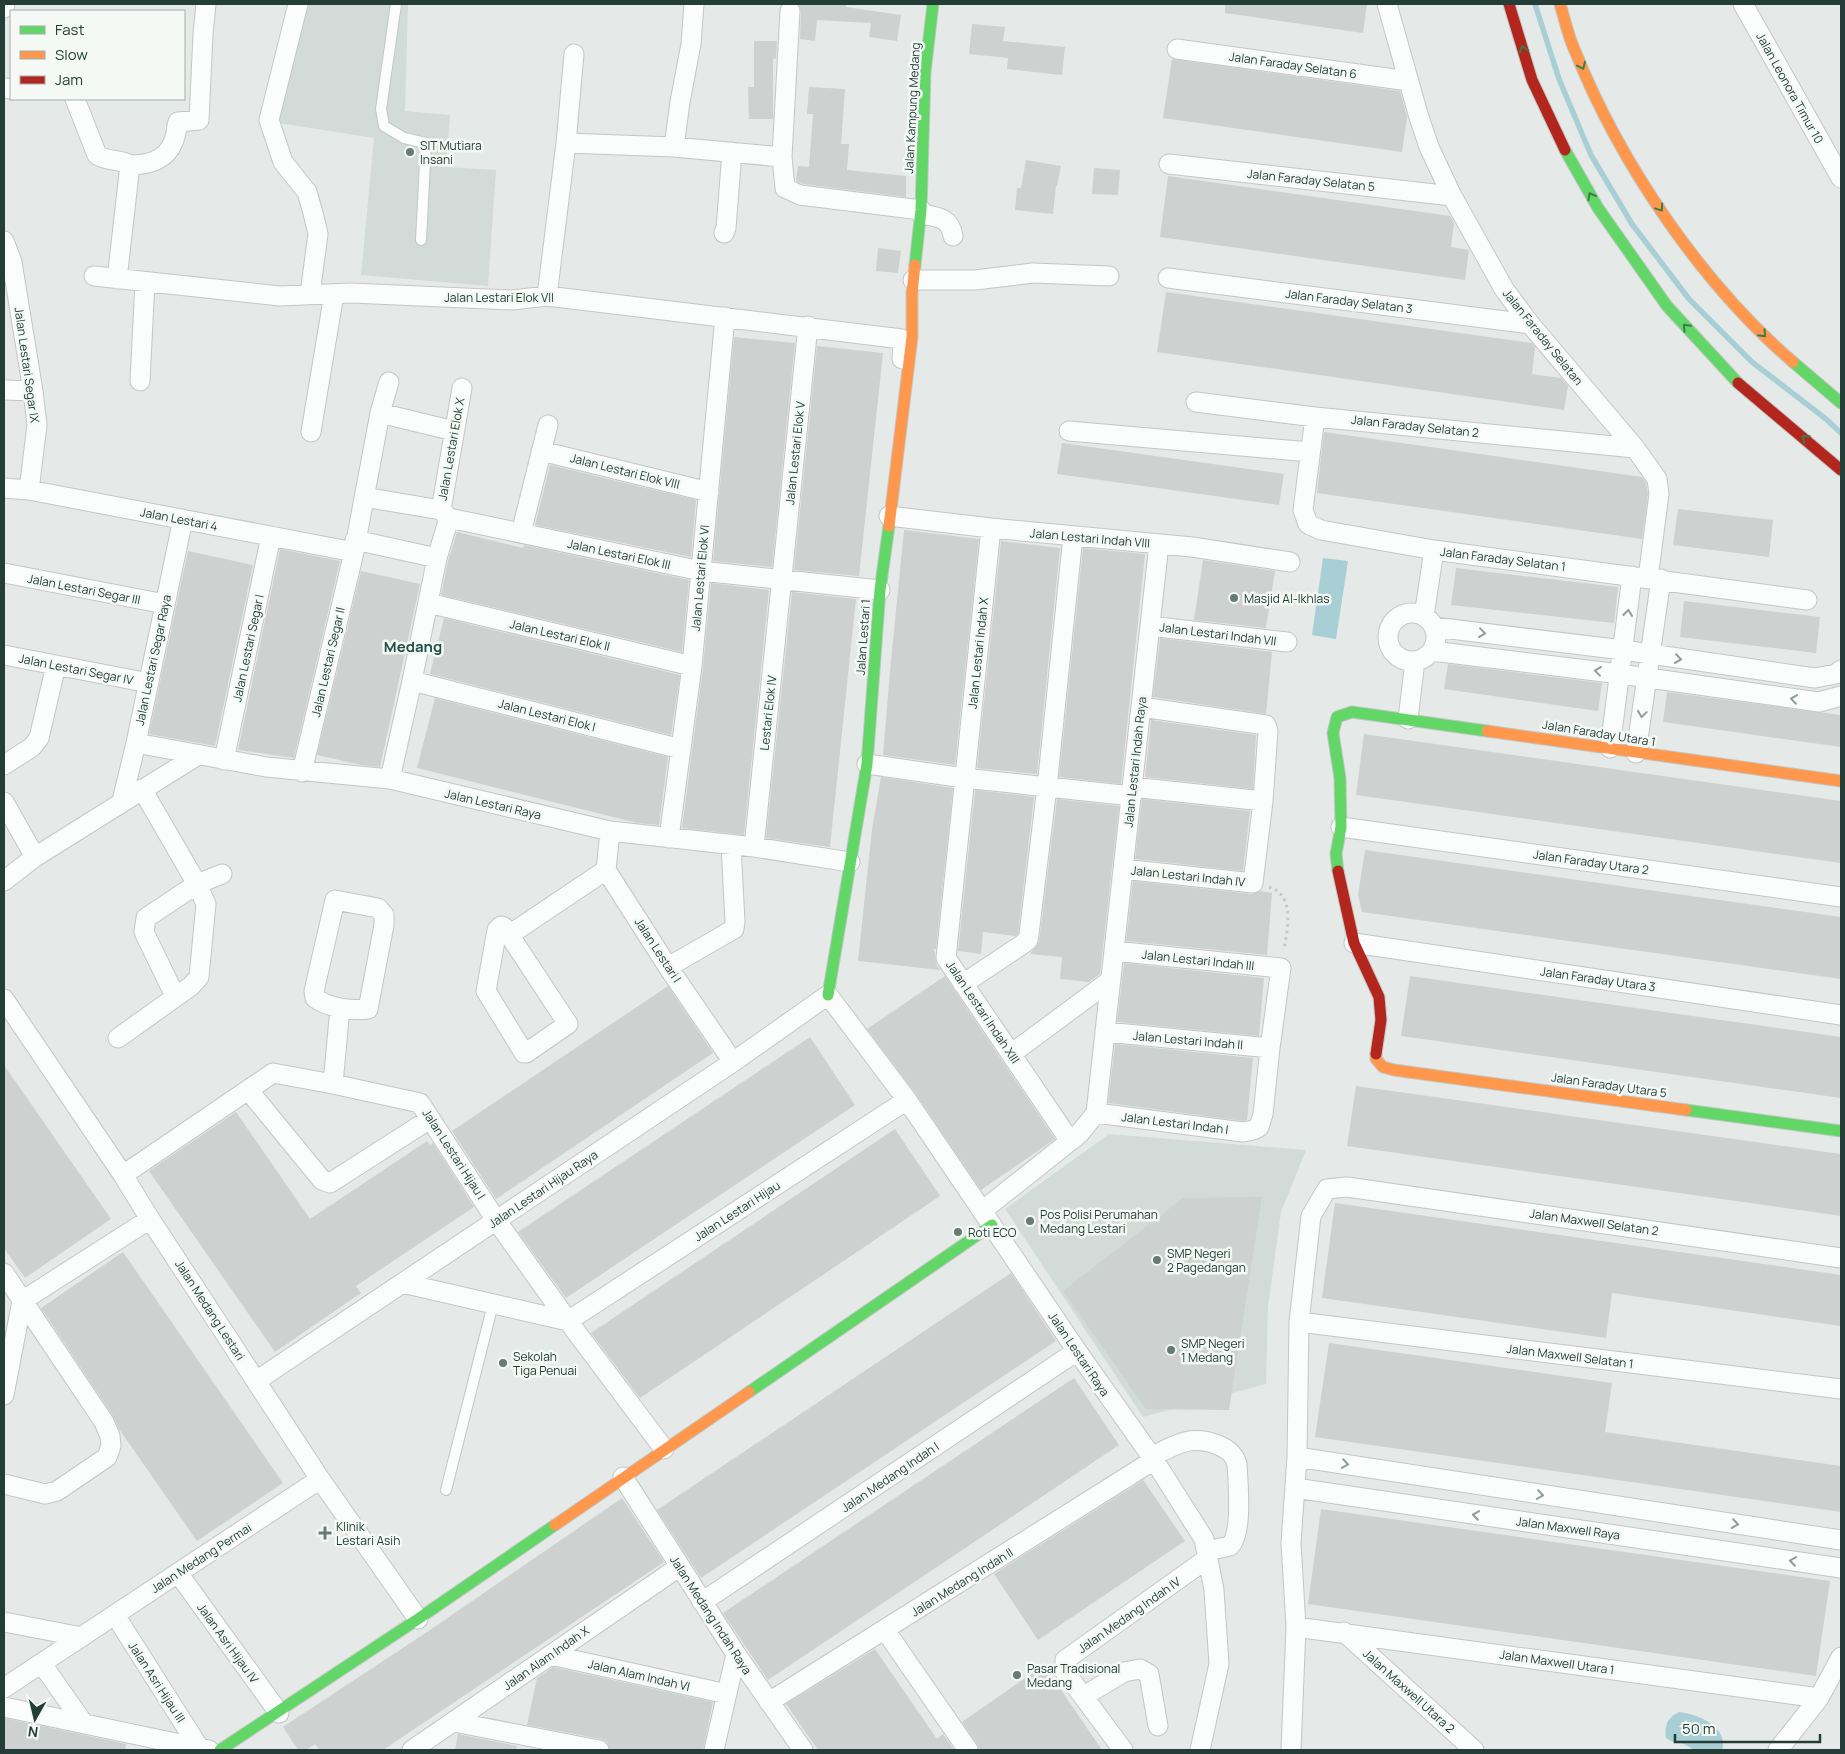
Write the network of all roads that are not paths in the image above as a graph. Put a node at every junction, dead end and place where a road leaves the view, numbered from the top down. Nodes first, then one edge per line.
1 (5, 4) edge
2 (206, 4) edge
3 (298, 4) edge
4 (396, 4) edge
5 (694, 4) edge
6 (932, 4) edge
7 (1387, 4) edge
8 (1509, 4) edge
9 (1560, 4) edge
10 (1743, 4) edge
11 (4, 8) edge
12 (790, 11) dead end
13 (1177, 49) dead end
14 (574, 54) dead end
15 (1409, 81) junction
16 (75, 100) edge
17 (566, 142) junction
18 (674, 147) junction
19 (732, 152) junction
20 (782, 157) junction
21 (1169, 164) dead end
22 (130, 166) junction
23 (1839, 175) edge
24 (1452, 196) junction
25 (921, 212) junction
26 (724, 233) dead end
27 (952, 236) dead end
28 (421, 240) dead end
29 (4, 241) edge
30 (94, 276) dead end
31 (1110, 276) dead end
32 (1168, 278) dead end
33 (117, 279) junction
34 (914, 280) junction
35 (145, 282) junction
36 (310, 294) junction
37 (334, 294) junction
38 (547, 296) junction
39 (11, 304) edge
40 (725, 317) junction
41 (1530, 324) junction
42 (808, 326) junction
43 (140, 380) dead end
44 (389, 382) dead end
45 (462, 388) dead end
46 (4, 390) edge
47 (33, 391) junction
48 (1196, 402) dead end
49 (1841, 403) edge
50 (380, 413) junction
51 (1315, 417) junction
52 (548, 425) dead end
53 (454, 431) junction
54 (1069, 431) dead end
55 (311, 432) dead end
56 (899, 448) junction
57 (1635, 448) junction
58 (541, 451) junction
59 (1310, 452) junction
60 (1841, 470) edge
61 (4, 488) edge
62 (29, 490) junction
63 (709, 492) junction
64 (364, 497) junction
65 (445, 514) junction
66 (890, 516) junction
67 (182, 519) junction
68 (991, 528) junction
69 (521, 534) junction
70 (271, 536) junction
71 (1073, 536) junction
72 (1159, 544) junction
73 (355, 546) junction
74 (1434, 550) junction
75 (437, 558) junction
76 (1290, 562) dead end
77 (701, 570) junction
78 (4, 573) edge
79 (1647, 578) junction
80 (781, 580) junction
81 (880, 590) junction
82 (1807, 600) dead end
83 (428, 603) junction
84 (165, 604) junction
85 (1429, 621) junction
86 (1150, 626) junction
87 (1287, 642) dead end
88 (1623, 650) junction
89 (1432, 651) junction
90 (4, 654) edge
91 (1650, 655) junction
92 (1415, 662) junction
93 (56, 665) junction
94 (692, 666) junction
95 (1841, 670) edge
96 (1620, 674) junction
97 (1646, 678) junction
98 (412, 681) junction
99 (148, 683) junction
100 (1841, 696) edge
101 (1141, 707) junction
102 (1408, 719) junction
103 (136, 743) junction
104 (1610, 748) junction
105 (682, 749) junction
106 (1636, 753) junction
107 (198, 755) junction
108 (224, 760) junction
109 (867, 764) junction
110 (4, 765) edge
111 (302, 772) junction
112 (964, 778) junction
113 (390, 779) junction
114 (1841, 781) edge
115 (1047, 787) junction
116 (142, 789) junction
117 (1132, 791) junction
118 (122, 801) junction
119 (1263, 801) junction
120 (4, 802) edge
121 (1341, 827) junction
122 (610, 831) junction
123 (669, 838) junction
124 (731, 846) junction
125 (754, 847) junction
126 (35, 857) junction
127 (850, 862) junction
128 (1123, 869) junction
129 (606, 870) junction
130 (222, 874) dead end
131 (4, 881) edge
132 (197, 884) junction
133 (1841, 898) edge
134 (509, 935) junction
135 (1354, 943) junction
136 (1114, 951) junction
137 (668, 967) junction
138 (1111, 980) junction
139 (963, 984) junction
140 (828, 995) junction
141 (175, 996) junction
142 (4, 999) edge
143 (340, 1008) junction
144 (1841, 1014) edge
145 (1106, 1032) junction
146 (118, 1038) dead end
147 (1270, 1048) junction
148 (1011, 1054) junction
149 (733, 1062) junction
150 (333, 1084) junction
151 (249, 1090) junction
152 (906, 1100) junction
153 (1096, 1114) junction
154 (430, 1118) junction
155 (1841, 1131) edge
156 (1070, 1141) junction
157 (123, 1174) junction
158 (987, 1218) junction
159 (150, 1219) junction
160 (496, 1220) junction
161 (1841, 1258) edge
162 (4, 1273) edge
163 (402, 1283) junction
164 (22, 1301) junction
165 (493, 1304) junction
166 (568, 1321) junction
167 (1299, 1322) junction
168 (1077, 1351) junction
169 (256, 1381) junction
170 (1841, 1389) edge
171 (4, 1395) edge
172 (664, 1449) junction
173 (1297, 1457) junction
174 (1152, 1459) junction
175 (623, 1477) junction
176 (320, 1479) junction
177 (4, 1484) edge
178 (1295, 1488) junction
179 (446, 1490) dead end
180 (1505, 1490) junction
181 (1500, 1518) junction
182 (1706, 1520) junction
183 (1841, 1540) edge
184 (1702, 1548) junction
185 (1208, 1554) junction
186 (679, 1567) junction
187 (1841, 1568) edge
188 (178, 1573) junction
189 (702, 1602) junction
190 (115, 1615) junction
191 (418, 1620) junction
192 (4, 1622) edge
193 (1296, 1626) junction
194 (885, 1630) junction
195 (1344, 1632) junction
196 (82, 1637) junction
197 (736, 1654) junction
198 (551, 1655) junction
199 (1841, 1657) edge
200 (42, 1664) junction
201 (4, 1688) edge
202 (727, 1694) junction
203 (1084, 1696) junction
204 (1818, 1698) junction
205 (769, 1702) junction
206 (4, 1708) edge
207 (279, 1713) junction
208 (454, 1722) junction
209 (84, 1724) junction
210 (1158, 1726) dead end
211 (204, 1750) edge
212 (220, 1750) edge
213 (412, 1750) edge
214 (599, 1750) edge
215 (714, 1750) edge
216 (803, 1750) edge
217 (968, 1750) edge
218 (1123, 1750) edge
219 (1200, 1750) edge
220 (1291, 1750) edge
221 (1474, 1750) edge
222 (1778, 1750) edge

1 - 11 street
2 - 22 street
3 - 36 street
4 - 28 lane
5 - 18 street
6 - 25 street, Jalan Kampung Medang
7 - 15 street, Jalan Faraday Selatan
60 -> 8 street
9 -> 49 street
10 - 23 street, Jalan Leonora Timur 10
12 - 20 street
13 - 15 street, Jalan Faraday Selatan 6
14 - 17 street
15 - 24 street, Jalan Faraday Selatan
16 - 22 street
17 - 18 street
17 - 38 street
18 - 19 street
19 - 20 street
19 - 26 street
20 - 25 street
21 - 24 street, Jalan Faraday Selatan 5
22 - 33 street
24 - 41 street, Jalan Faraday Selatan
25 - 27 street
25 - 34 street, Jalan Kampung Medang
29 - 39 street, Jalan Lestari Segar IX
30 - 33 street, Jalan Lestari Elok VII
31 - 34 street
32 - 41 street, Jalan Faraday Selatan 3
33 - 35 street, Jalan Lestari Elok VII
34 - 56 street, Jalan Lestari 1
35 - 36 street, Jalan Lestari Elok VII
35 - 43 street
36 - 37 street, Jalan Lestari Elok VII
37 - 38 street, Jalan Lestari Elok VII
37 - 55 street
38 - 40 street, Jalan Lestari Elok VII
39 - 47 street, Jalan Lestari Segar IX
40 - 42 street, Jalan Lestari Elok VII
40 - 63 street, Jalan Lestari Elok VI
41 - 57 street, Jalan Faraday Selatan
42 - 56 street, Jalan Lestari Elok VII
42 - 80 street, Jalan Lestari Elok V
44 - 50 street, Jalan Lestari Segar II
45 - 53 street, Jalan Lestari Elok X
46 - 47 street
47 - 62 street, Jalan Lestari Segar IX
48 - 51 street, Jalan Faraday Selatan 2
50 - 53 street
50 - 64 street, Jalan Lestari Segar II
51 - 57 street, Jalan Faraday Selatan 2
51 - 59 street, Jalan Faraday Selatan 1
52 - 58 street
53 - 65 street, Jalan Lestari Elok X
54 - 59 street
56 - 66 street, Jalan Lestari 1
57 - 79 street, Jalan Faraday Selatan
58 - 63 street, Jalan Lestari Elok VIII
58 - 69 street
59 - 74 street, Jalan Faraday Selatan 1
61 - 62 street, Jalan Lestari 4
62 - 67 street, Jalan Lestari 4
63 - 77 street, Jalan Lestari Elok VI
64 - 65 street, Jalan Lestari Elok III
64 - 73 street, Jalan Lestari Segar II
65 - 69 street, Jalan Lestari Elok III
65 - 75 street
66 - 68 street, Jalan Lestari Indah VIII
66 - 81 street, Jalan Lestari 1
67 - 70 street, Jalan Lestari 4
67 - 84 street, Jalan Lestari Segar Raya
68 - 71 street, Jalan Lestari Indah VIII
68 - 112 street, Jalan Lestari Indah X
69 - 77 street, Jalan Lestari Elok III
70 - 73 street, Jalan Lestari 4
70 - 108 street, Jalan Lestari Segar I
71 - 72 street, Jalan Lestari Indah VIII
71 - 115 street
72 - 76 street, Jalan Lestari Indah VIII
72 - 86 street, Jalan Lestari Indah Raya
73 - 75 street, Jalan Lestari 4
73 - 111 street, Jalan Lestari Segar II
74 - 79 street, Jalan Faraday Selatan 1
74 - 85 street
75 - 83 street
77 - 80 street, Jalan Lestari Elok III
77 - 94 street, Jalan Lestari Elok VI
78 - 84 street, Jalan Lestari Segar III
79 - 82 street, Jalan Faraday Selatan 1
88 -> 79 street
79 - 91 street
80 - 81 street, Jalan Lestari Elok III
80 - 125 street, Lestari Elok IV
81 - 109 street, Jalan Lestari 1
83 - 94 street, Jalan Lestari Elok II
83 - 98 street
84 - 99 street, Jalan Lestari Segar Raya
85 -> 88 street
85 - 89 street
85 - 92 street
86 - 87 street, Jalan Lestari Indah VII
86 - 101 street, Jalan Lestari Indah Raya
88 - 91 street
88 - 96 street
89 - 92 street
96 -> 89 street
90 - 93 street, Jalan Lestari Segar IV
91 -> 95 street
91 - 97 street
92 - 102 street
93 - 99 street, Jalan Lestari Segar IV
93 - 110 street
94 - 105 street, Jalan Lestari Elok VI
96 - 97 street
96 - 104 street
100 -> 97 street
97 -> 106 street
98 - 105 street, Jalan Lestari Elok I
98 - 113 street
99 - 103 street, Jalan Lestari Segar Raya
101 - 117 street, Jalan Lestari Indah Raya
101 - 119 street
102 - 104 street, Jalan Faraday Utara 1
102 - 121 street, Jalan Faraday Utara 1
103 - 107 street, Jalan Lestari Raya
103 - 118 street, Jalan Lestari Segar Raya
104 - 106 street, Jalan Faraday Utara 1
105 - 123 street, Jalan Lestari Elok VI
106 - 114 street, Jalan Faraday Utara 1
107 - 108 street, Jalan Lestari Raya
107 - 116 street
108 - 111 street, Jalan Lestari Raya
109 - 112 street
109 - 127 street, Jalan Lestari 1
111 - 113 street, Jalan Lestari Raya
112 - 115 street
112 - 139 street, Jalan Lestari Indah XIII
113 - 122 street, Jalan Lestari Raya
115 - 117 street
115 - 139 street
116 - 118 street
116 - 132 street
117 - 119 street
117 - 128 street, Jalan Lestari Indah Raya
118 - 126 street
119 - 128 street, Jalan Lestari Indah IV
120 - 126 street
121 - 133 street, Jalan Faraday Utara 2
121 - 135 street
122 - 123 street, Jalan Lestari Raya
122 - 129 street
123 - 124 street, Jalan Lestari Raya
124 - 125 street, Jalan Lestari Raya
124 - 137 street
125 - 127 street, Jalan Lestari Raya
126 - 131 street
127 - 140 street, Jalan Lestari 1
128 - 136 street, Jalan Lestari Indah Raya
129 - 134 street
129 - 137 street, Jalan Lestari I
130 - 132 street
132 - 141 street
132 - 141 street
134 - 134 street
135 - 144 street, Jalan Faraday Utara 3
135 - 155 street, Jalan Faraday Utara 5
136 - 138 street, Jalan Lestari Indah Raya
136 - 147 street, Jalan Lestari Indah III
137 - 149 street, Jalan Lestari I
138 - 145 street, Jalan Lestari Indah Raya
138 - 148 street
139 - 148 street, Jalan Lestari Indah XIII
140 - 149 street, Jalan Lestari Hijau Raya
140 - 152 street, Jalan Lestari Raya
141 - 146 street
142 - 157 street, Jalan Medang Lestari
143 - 143 street
143 - 150 street
145 - 147 street, Jalan Lestari Indah II
145 - 153 street, Jalan Lestari Indah Raya
147 - 153 street, Jalan Lestari Indah I
148 - 156 street, Jalan Lestari Indah XIII
149 - 160 street, Jalan Lestari Hijau Raya
150 - 151 street, Jalan Lestari Hijau I
150 - 154 street, Jalan Lestari Hijau I
151 - 154 street
151 - 157 street, Jalan Lestari Hijau I
152 - 158 street, Jalan Lestari Raya
152 - 166 street, Jalan Lestari Hijau
153 - 156 street
154 - 160 street, Jalan Lestari Hijau I
156 - 158 street
157 - 159 street, Jalan Medang Lestari
158 - 168 street, Jalan Lestari Raya
158 - 172 street
159 - 164 street
159 - 169 street, Jalan Medang Lestari
160 - 163 street, Jalan Lestari Hijau Raya
160 - 166 street, Jalan Lestari Hijau I
161 - 167 street, Jalan Maxwell Selatan 2
162 - 164 street
163 - 165 street
163 - 169 street, Jalan Lestari Hijau Raya
164 - 171 street
164 - 177 street
165 - 166 street
165 - 179 lane
166 - 172 street, Jalan Lestari Hijau I
167 - 170 street, Jalan Maxwell Selatan 1
167 - 173 street
168 - 174 street, Jalan Lestari Raya
168 - 189 street, Jalan Medang Indah I
169 - 176 street, Jalan Medang Lestari
172 - 175 street
173 - 178 street
173 -> 180 street
174 - 185 street, Jalan Lestari Raya
174 - 185 street, Jalan Medang Indah II
174 - 194 street, Jalan Medang Indah II
175 - 186 street, Jalan Medang Indah Raya
175 - 191 street
176 - 188 street, Jalan Medang Permai
176 - 191 street, Jalan Medang Lestari
181 -> 178 street, Jalan Maxwell Raya
178 - 193 street
180 - 181 street
180 -> 182 street
181 - 184 street, Jalan Maxwell Raya
182 -> 183 street
182 - 184 street
187 -> 184 street, Jalan Maxwell Raya
185 - 203 street, Jalan Medang Indah IV
185 - 219 street, Jalan Lestari Raya
186 - 189 street, Jalan Medang Indah Raya
186 - 198 street, Jalan Alam Indah X
188 - 190 street, Jalan Medang Permai
188 - 207 street, Jalan Asri Hijau IV
189 - 197 street, Jalan Medang Indah Raya
190 - 196 street, Jalan Medang Permai
190 - 211 street, Jalan Asri Hijau III
191 - 207 street
192 - 196 street
193 - 195 street, Jalan Maxwell Utara 1
193 - 220 street
194 - 205 street, Jalan Medang Indah II
194 - 217 street
195 - 204 street, Jalan Maxwell Utara 1
195 - 221 street, Jalan Maxwell Utara 2
196 - 200 street, Jalan Medang Permai
197 - 202 street
197 - 205 street, Jalan Medang Indah Raya
198 - 202 street, Jalan Alam Indah VI
198 - 208 street, Jalan Alam Indah X
199 - 204 street
200 - 201 street, Jalan Medang Permai
200 - 209 street
202 - 215 street
203 - 210 street
203 - 218 street, Jalan Medang Indah IV
204 - 222 street
205 - 216 street, Jalan Medang Indah Raya
206 - 209 street
207 - 212 street
208 - 213 street, Jalan Alam Indah X
208 - 214 street
209 - 211 street

